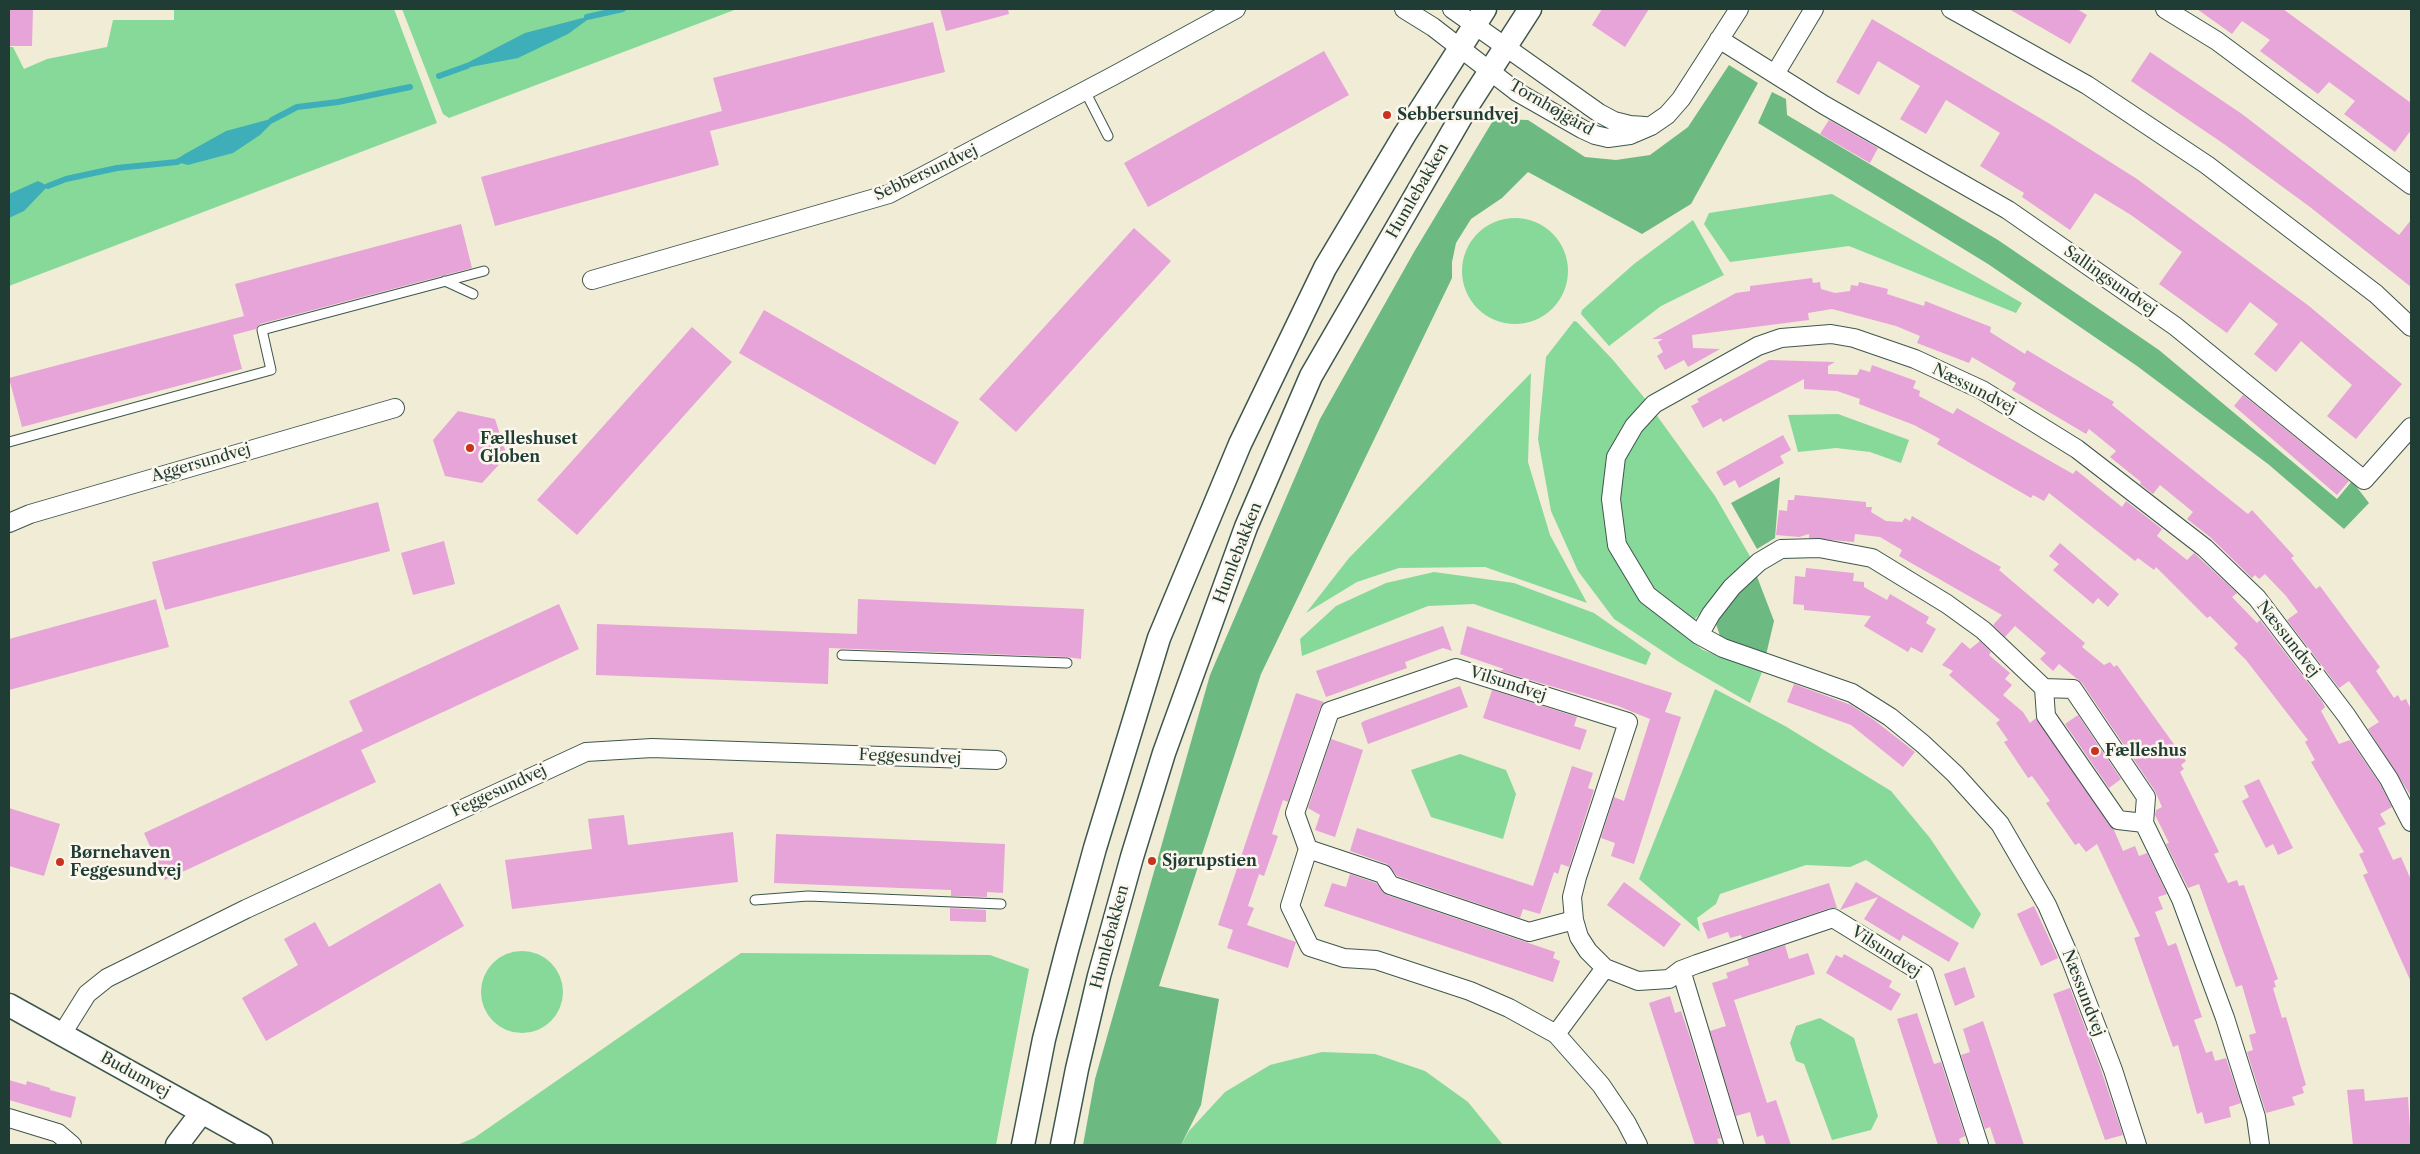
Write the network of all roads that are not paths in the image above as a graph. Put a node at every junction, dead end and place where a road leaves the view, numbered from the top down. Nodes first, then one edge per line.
1 (1236, 9) edge
2 (1404, 9) edge
3 (1452, 9) edge
4 (1530, 9) edge
5 (1739, 9) edge
6 (1814, 9) edge
7 (1951, 9) edge
8 (2164, 9) edge
9 (1480, 17) edge
10 (1719, 39) junction
11 (1460, 48) junction
12 (1505, 48) junction
13 (1490, 71) junction
14 (1775, 74) junction
15 (1085, 91) junction
16 (1651, 126) junction
17 (1108, 136) dead end
18 (2411, 185) edge
19 (484, 271) dead end
20 (445, 280) junction
21 (592, 280) dead end
22 (473, 294) dead end
23 (2411, 326) edge
24 (395, 408) dead end
25 (2411, 427) edge
26 (9, 442) edge
27 (9, 523) edge
28 (1699, 635) junction
29 (842, 655) dead end
30 (1067, 663) dead end
31 (2044, 688) junction
32 (997, 760) dead end
33 (2411, 822) edge
34 (2144, 823) junction
35 (1308, 849) junction
36 (755, 900) dead end
37 (1001, 904) dead end
38 (1574, 920) junction
39 (1605, 968) junction
40 (1681, 970) junction
41 (9, 1005) edge
42 (62, 1034) junction
43 (1556, 1034) junction
44 (202, 1112) junction
45 (9, 1118) edge
46 (72, 1145) edge
47 (177, 1145) edge
48 (261, 1145) edge
49 (1023, 1145) edge
50 (1062, 1145) edge
51 (1638, 1145) edge
52 (1734, 1145) edge
53 (1978, 1145) edge
54 (2137, 1145) edge
55 (2260, 1145) edge

1 - 15 street, Sebbersundvej
2 - 11 street
3 - 9 street
4 - 12 street, Humlebakken
5 - 10 street, Tornhøjgård
6 - 14 street
7 - 23 street
8 - 18 street
9 - 11 street
9 - 12 street, Tornhøjgård
10 - 14 street, Sallingsundvej
10 - 16 street, Tornhøjgård
11 - 13 street, Tornhøjgård
11 - 49 street
12 - 13 street, Humlebakken
12 - 16 street, Tornhøjgård
13 - 16 street, Tornhøjgård
13 - 50 street, Humlebakken
14 - 25 street, Sallingsundvej
15 - 17 lane
15 - 21 street, Sebbersundvej
19 - 20 lane
20 - 22 lane
20 - 26 lane
24 - 27 street, Aggersundvej
28 - 31 street
28 - 33 street, Næssundvej
28 - 54 street, Næssundvej
29 - 30 lane
31 - 34 street
31 - 34 street
32 - 42 street, Feggesundvej
34 - 55 street
35 - 38 street
35 - 38 street, Vilsundvej
35 - 43 street
36 - 37 lane
38 - 39 street, Vilsundvej
39 - 40 street, Vilsundvej
39 - 43 street
40 - 52 street
40 - 53 street, Vilsundvej
41 - 42 street, Budumvej
42 - 44 street, Budumvej
43 - 51 street
44 - 47 street
44 - 48 street, Budumvej
45 - 46 street

